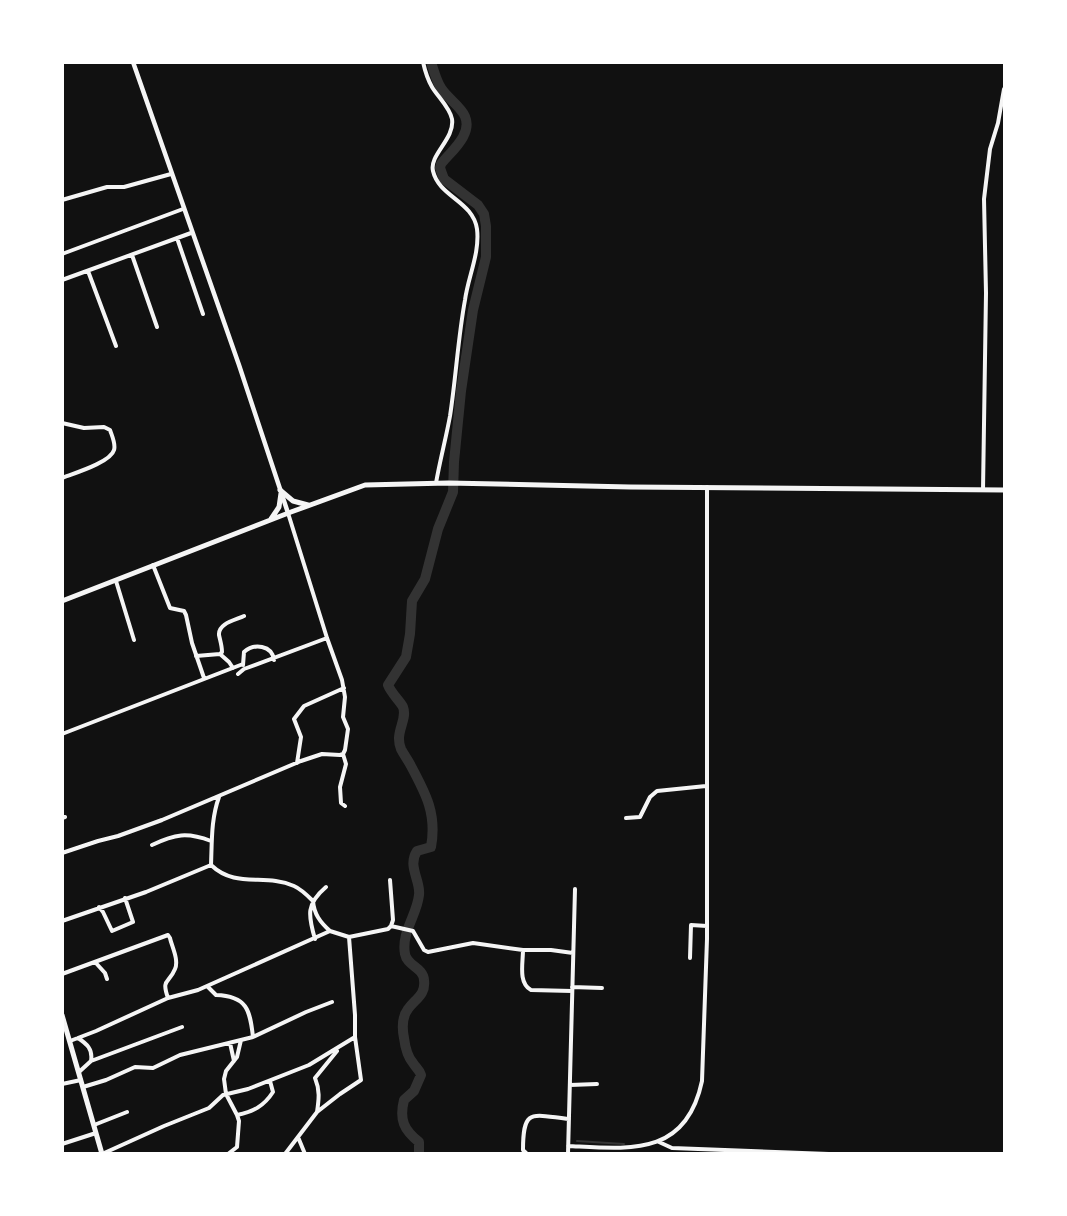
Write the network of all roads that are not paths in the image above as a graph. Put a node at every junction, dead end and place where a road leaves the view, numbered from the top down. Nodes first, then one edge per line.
1 (133, 62) edge
2 (423, 62) edge
3 (1004, 89) edge
4 (171, 174) junction
5 (62, 200) edge
6 (183, 209) junction
7 (191, 233) junction
8 (177, 238) junction
9 (62, 254) edge
10 (132, 255) junction
11 (88, 271) junction
12 (62, 280) edge
13 (203, 314) dead end
14 (157, 327) dead end
15 (116, 346) dead end
16 (62, 422) edge
17 (62, 478) edge
18 (436, 483) junction
19 (707, 487) junction
20 (983, 490) junction
21 (1004, 490) edge
22 (281, 492) junction
23 (310, 505) junction
24 (288, 513) junction
25 (271, 520) junction
26 (153, 565) junction
27 (116, 581) junction
28 (62, 601) edge
29 (244, 616) dead end
30 (327, 638) junction
31 (134, 640) dead end
32 (220, 654) junction
33 (196, 656) junction
34 (274, 659) junction
35 (243, 664) junction
36 (233, 668) junction
37 (244, 669) junction
38 (238, 674) dead end
39 (204, 678) junction
40 (344, 688) junction
41 (62, 734) edge
42 (343, 754) junction
43 (297, 763) junction
44 (706, 786) junction
45 (219, 797) junction
46 (344, 806) dead end
47 (626, 818) dead end
48 (211, 841) junction
49 (152, 845) dead end
50 (62, 853) edge
51 (211, 865) junction
52 (390, 880) dead end
53 (326, 887) dead end
54 (575, 889) dead end
55 (125, 898) junction
56 (313, 900) junction
57 (99, 907) junction
58 (62, 921) edge
59 (391, 926) junction
60 (707, 926) junction
61 (330, 931) junction
62 (349, 938) junction
63 (315, 939) junction
64 (523, 950) junction
65 (574, 953) junction
66 (690, 958) dead end
67 (96, 962) junction
68 (62, 974) edge
69 (107, 979) dead end
70 (207, 986) junction
71 (602, 988) dead end
72 (572, 989) junction
73 (168, 998) junction
74 (332, 1002) dead end
75 (62, 1015) edge
76 (63, 1022) edge
77 (182, 1027) dead end
78 (253, 1037) junction
79 (355, 1037) junction
80 (78, 1038) junction
81 (241, 1040) junction
82 (70, 1041) junction
83 (230, 1042) junction
84 (339, 1048) junction
85 (91, 1060) junction
86 (234, 1061) junction
87 (79, 1072) junction
88 (81, 1080) junction
89 (270, 1081) junction
90 (62, 1084) edge
91 (597, 1084) dead end
92 (570, 1085) junction
93 (83, 1087) junction
94 (226, 1094) junction
95 (127, 1112) dead end
96 (317, 1112) junction
97 (238, 1115) junction
98 (569, 1119) junction
99 (94, 1125) junction
100 (96, 1133) junction
101 (298, 1138) junction
102 (659, 1142) junction
103 (62, 1144) edge
104 (568, 1146) junction
105 (630, 1148) junction
106 (672, 1148) junction
107 (525, 1152) edge
108 (102, 1154) edge
109 (228, 1154) edge
110 (285, 1154) edge
111 (305, 1154) edge
112 (568, 1154) edge
113 (629, 1154) edge
114 (672, 1154) edge
115 (828, 1154) edge

1 - 4 street
2 - 18 street
3 - 20 street
4 - 5 street
4 - 6 street
6 - 7 street
6 - 9 street
7 - 8 street
7 - 22 street
8 - 10 street
8 - 13 street
10 - 11 street
10 - 14 street
11 - 12 street
11 - 15 street
16 - 17 street
18 - 19 main road
18 - 23 main road
19 - 20 main road
19 - 44 street
20 - 21 main road
22 - 23 main road
22 - 24 street
22 - 25 main road
23 - 24 main road
24 - 25 main road
24 - 30 street
25 - 26 main road
26 - 27 main road
26 - 33 street
27 - 28 main road
27 - 31 street
29 - 32 street
30 - 34 street
30 - 40 street
32 - 33 street
32 - 36 street
33 - 39 street
34 - 35 street
34 - 37 street
35 - 36 street
35 - 37 street
36 - 39 street
37 - 38 street
39 - 41 street
40 - 42 street
40 - 43 street
42 - 43 street
42 - 46 street
43 - 45 street
44 - 47 street
44 - 60 street
45 - 48 street
45 - 50 street
48 - 49 street
48 - 51 street
51 - 55 street
51 - 56 street
52 - 59 street
53 - 56 street
54 - 65 street
55 - 57 street
55 - 57 street
56 - 61 street
56 - 63 street
57 - 58 street
59 - 62 street
59 - 64 street
60 - 66 street
60 - 102 street
61 - 62 street
61 - 63 street
62 - 79 street
63 - 70 street
64 - 65 street
64 - 72 street
65 - 72 street
67 - 68 street
67 - 69 street
67 - 73 street
70 - 73 street
70 - 78 street
71 - 72 street
72 - 92 street
73 - 80 street
74 - 78 street
75 - 76 main road
76 - 82 main road
77 - 85 street
78 - 81 street
79 - 84 street
79 - 96 street
80 - 82 street
80 - 85 street
81 - 83 street
81 - 86 street
82 - 87 main road
83 - 86 street
83 - 93 street
84 - 89 street
84 - 96 street
85 - 87 street
86 - 94 street
87 - 88 main road
88 - 90 street
88 - 93 main road
89 - 94 street
89 - 97 street
91 - 92 street
92 - 98 street
93 - 99 main road
94 - 97 street
94 - 108 street
95 - 99 street
96 - 101 street
97 - 109 street
98 - 104 street
98 - 107 street
99 - 100 main road
100 - 103 street
100 - 108 main road
101 - 110 street
101 - 111 street
102 - 105 street
102 - 106 street
104 - 105 street
104 - 112 street
105 - 113 street
106 - 114 street
106 - 115 street

